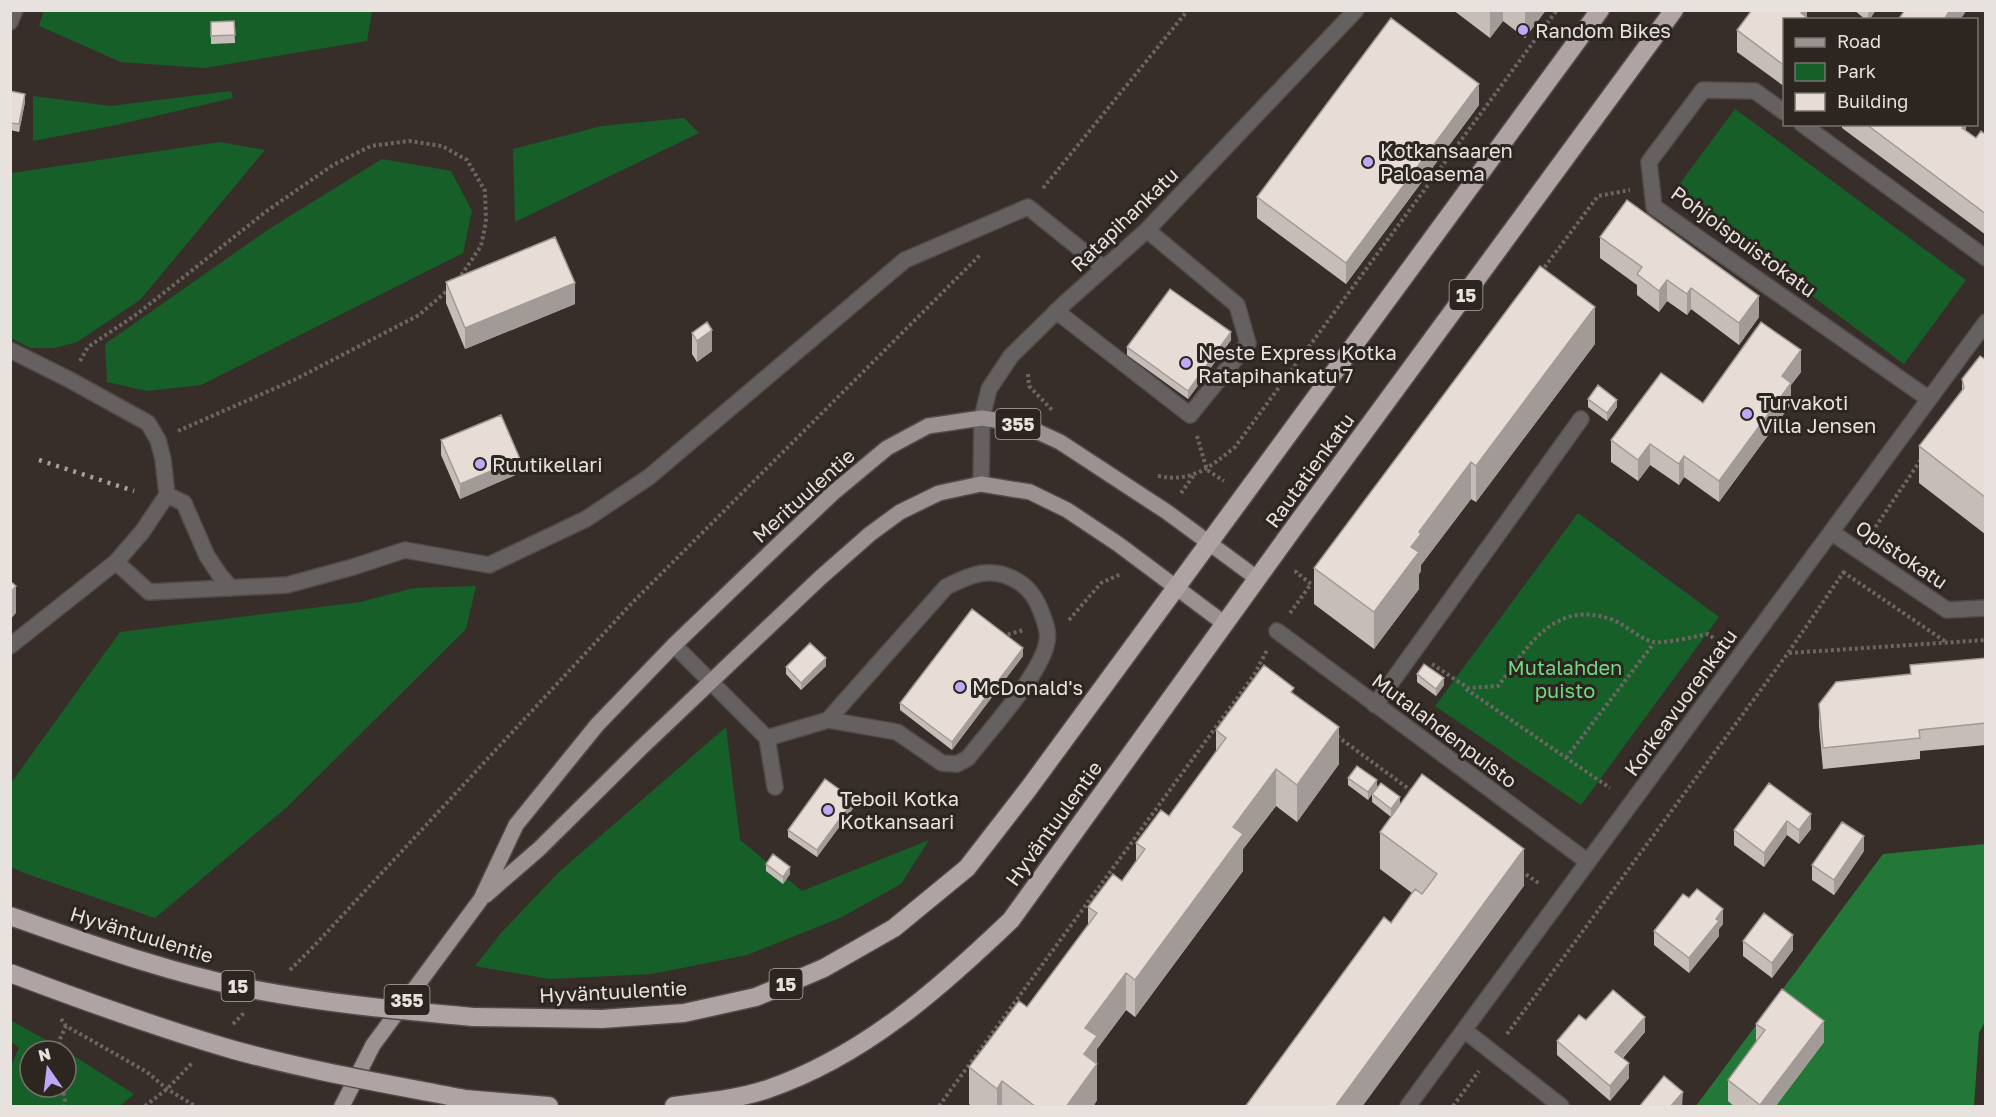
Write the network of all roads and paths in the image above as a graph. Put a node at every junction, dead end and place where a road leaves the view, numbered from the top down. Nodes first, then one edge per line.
1 (15, 10) edge
2 (1188, 10) edge
3 (1356, 10) edge
4 (1557, 10) edge
5 (1600, 10) edge
6 (1674, 10) edge
7 (10, 22) edge
8 (1783, 111) edge
9 (1805, 126) edge
10 (1652, 186) junction
11 (1028, 207) junction
12 (1147, 230) junction
13 (986, 249) dead end
14 (1986, 258) edge
15 (1104, 268) junction
16 (1535, 281) edge
17 (1056, 311) junction
18 (1986, 322) edge
19 (10, 350) edge
20 (1027, 372) dead end
21 (70, 380) junction
22 (1929, 399) junction
23 (1056, 415) dead end
24 (1190, 416) junction
25 (982, 418) junction
26 (1581, 419) dead end
27 (158, 440) junction
28 (1925, 453) edge
29 (1207, 470) junction
30 (1148, 474) dead end
31 (1195, 474) junction
32 (981, 484) junction
33 (167, 495) junction
34 (1167, 512) junction
35 (1831, 532) junction
36 (1209, 543) junction
37 (1859, 551) junction
38 (1134, 556) junction
39 (116, 562) junction
40 (1843, 572) junction
41 (1318, 575) dead end
42 (1257, 579) junction
43 (1311, 584) dead end
44 (1176, 587) junction
45 (231, 588) junction
46 (1986, 608) edge
47 (1225, 624) junction
48 (1046, 625) junction
49 (1277, 631) joint
50 (998, 637) edge
51 (1716, 640) dead end
52 (1986, 640) edge
53 (1654, 643) junction
54 (1947, 643) junction
55 (674, 645) junction
56 (10, 646) edge
57 (1414, 650) junction
58 (1788, 653) junction
59 (1453, 680) junction
60 (711, 682) junction
61 (1375, 705) junction
62 (828, 720) junction
63 (1330, 731) edge
64 (767, 738) junction
65 (1566, 758) junction
66 (775, 787) dead end
67 (1610, 788) dead end
68 (1416, 794) edge
69 (1588, 862) junction
70 (1521, 871) edge
71 (1540, 885) dead end
72 (481, 899) junction
73 (10, 916) edge
74 (10, 973) edge
75 (285, 974) dead end
76 (251, 1007) dead end
77 (60, 1018) dead end
78 (66, 1026) junction
79 (1464, 1030) junction
80 (226, 1031) dead end
81 (60, 1039) edge
82 (1493, 1053) junction
83 (200, 1055) dead end
84 (167, 1089) junction
85 (146, 1107) edge
86 (195, 1107) edge
87 (342, 1107) edge
88 (549, 1107) edge
89 (674, 1107) edge
90 (939, 1107) edge
91 (1408, 1107) edge
92 (1453, 1107) edge
93 (1561, 1107) edge

1 - 7 street
2 - 11 path
3 - 12 street, Ratapihankatu
4 - 29 path
5 - 36 highway, Rautatienkatu / 15
6 - 42 highway, Rautatienkatu / 15
8 - 10 street, Pohjoispuistokatu
9 - 14 street
10 - 16 path
10 - 22 street, Pohjoispuistokatu
11 - 15 street
11 - 45 street
12 - 15 street, Ratapihankatu
12 - 24 street
13 - 75 path
15 - 17 street, Ratapihankatu
17 - 24 street
17 - 25 street, Ratapihankatu
18 - 22 street, Korkeavuorenkatu
19 - 21 street
20 - 23 path
21 - 27 street
21 - 27 path
22 - 35 street, Korkeavuorenkatu
24 - 29 path
25 - 32 street, Ratapihankatu
25 - 34 main road, Merituulentie / 355
25 - 55 main road, Merituulentie / 355
26 - 57 street
27 - 33 street
28 - 37 path
29 - 31 path
30 - 31 path
31 - 34 path
32 - 38 main road, Merituulentie / 355
32 - 60 main road, Merituulentie / 355
33 - 39 street
33 - 45 street
34 - 36 main road, Merituulentie / 355
35 - 37 street, Opistokatu
35 - 69 street, Korkeavuorenkatu
36 - 42 main road, Merituulentie / 355
36 - 44 highway, Hyväntuulentie / 15
37 - 40 path
37 - 46 street, Opistokatu
38 - 44 main road, Merituulentie / 355
38 - 48 path
39 - 45 street
39 - 56 street
40 - 54 path
40 - 58 path
41 - 43 path
42 - 47 highway, Hyväntuulentie / 15
44 - 47 main road, Merituulentie / 355
44 - 73 highway, Hyväntuulentie / 15, bridge
47 - 89 highway, Hyväntuulentie / 15
48 - 50 path
48 - 62 street
48 - 62 street
49 - 61 street, Mutalahdenpuisto
49 - 90 path
51 - 53 path
52 - 54 path
53 - 59 path
53 - 65 path
54 - 58 path
55 - 60 street
55 - 72 main road, Merituulentie / 355
57 - 59 path
57 - 61 street
58 - 82 path
59 - 65 path
60 - 64 street
60 - 72 main road, Merituulentie / 355
61 - 69 street, Mutalahdenpuisto
62 - 64 street
63 - 68 path
64 - 66 street
65 - 67 path
69 - 79 street, Korkeavuorenkatu
70 - 71 path
72 - 87 main road, Merituulentie / 355
74 - 88 highway, bridge
76 - 80 path
77 - 78 path
78 - 81 path
78 - 84 path
79 - 82 street
79 - 91 street, Korkeavuorenkatu
82 - 92 path
82 - 93 street
83 - 84 path
84 - 85 path
84 - 86 path

